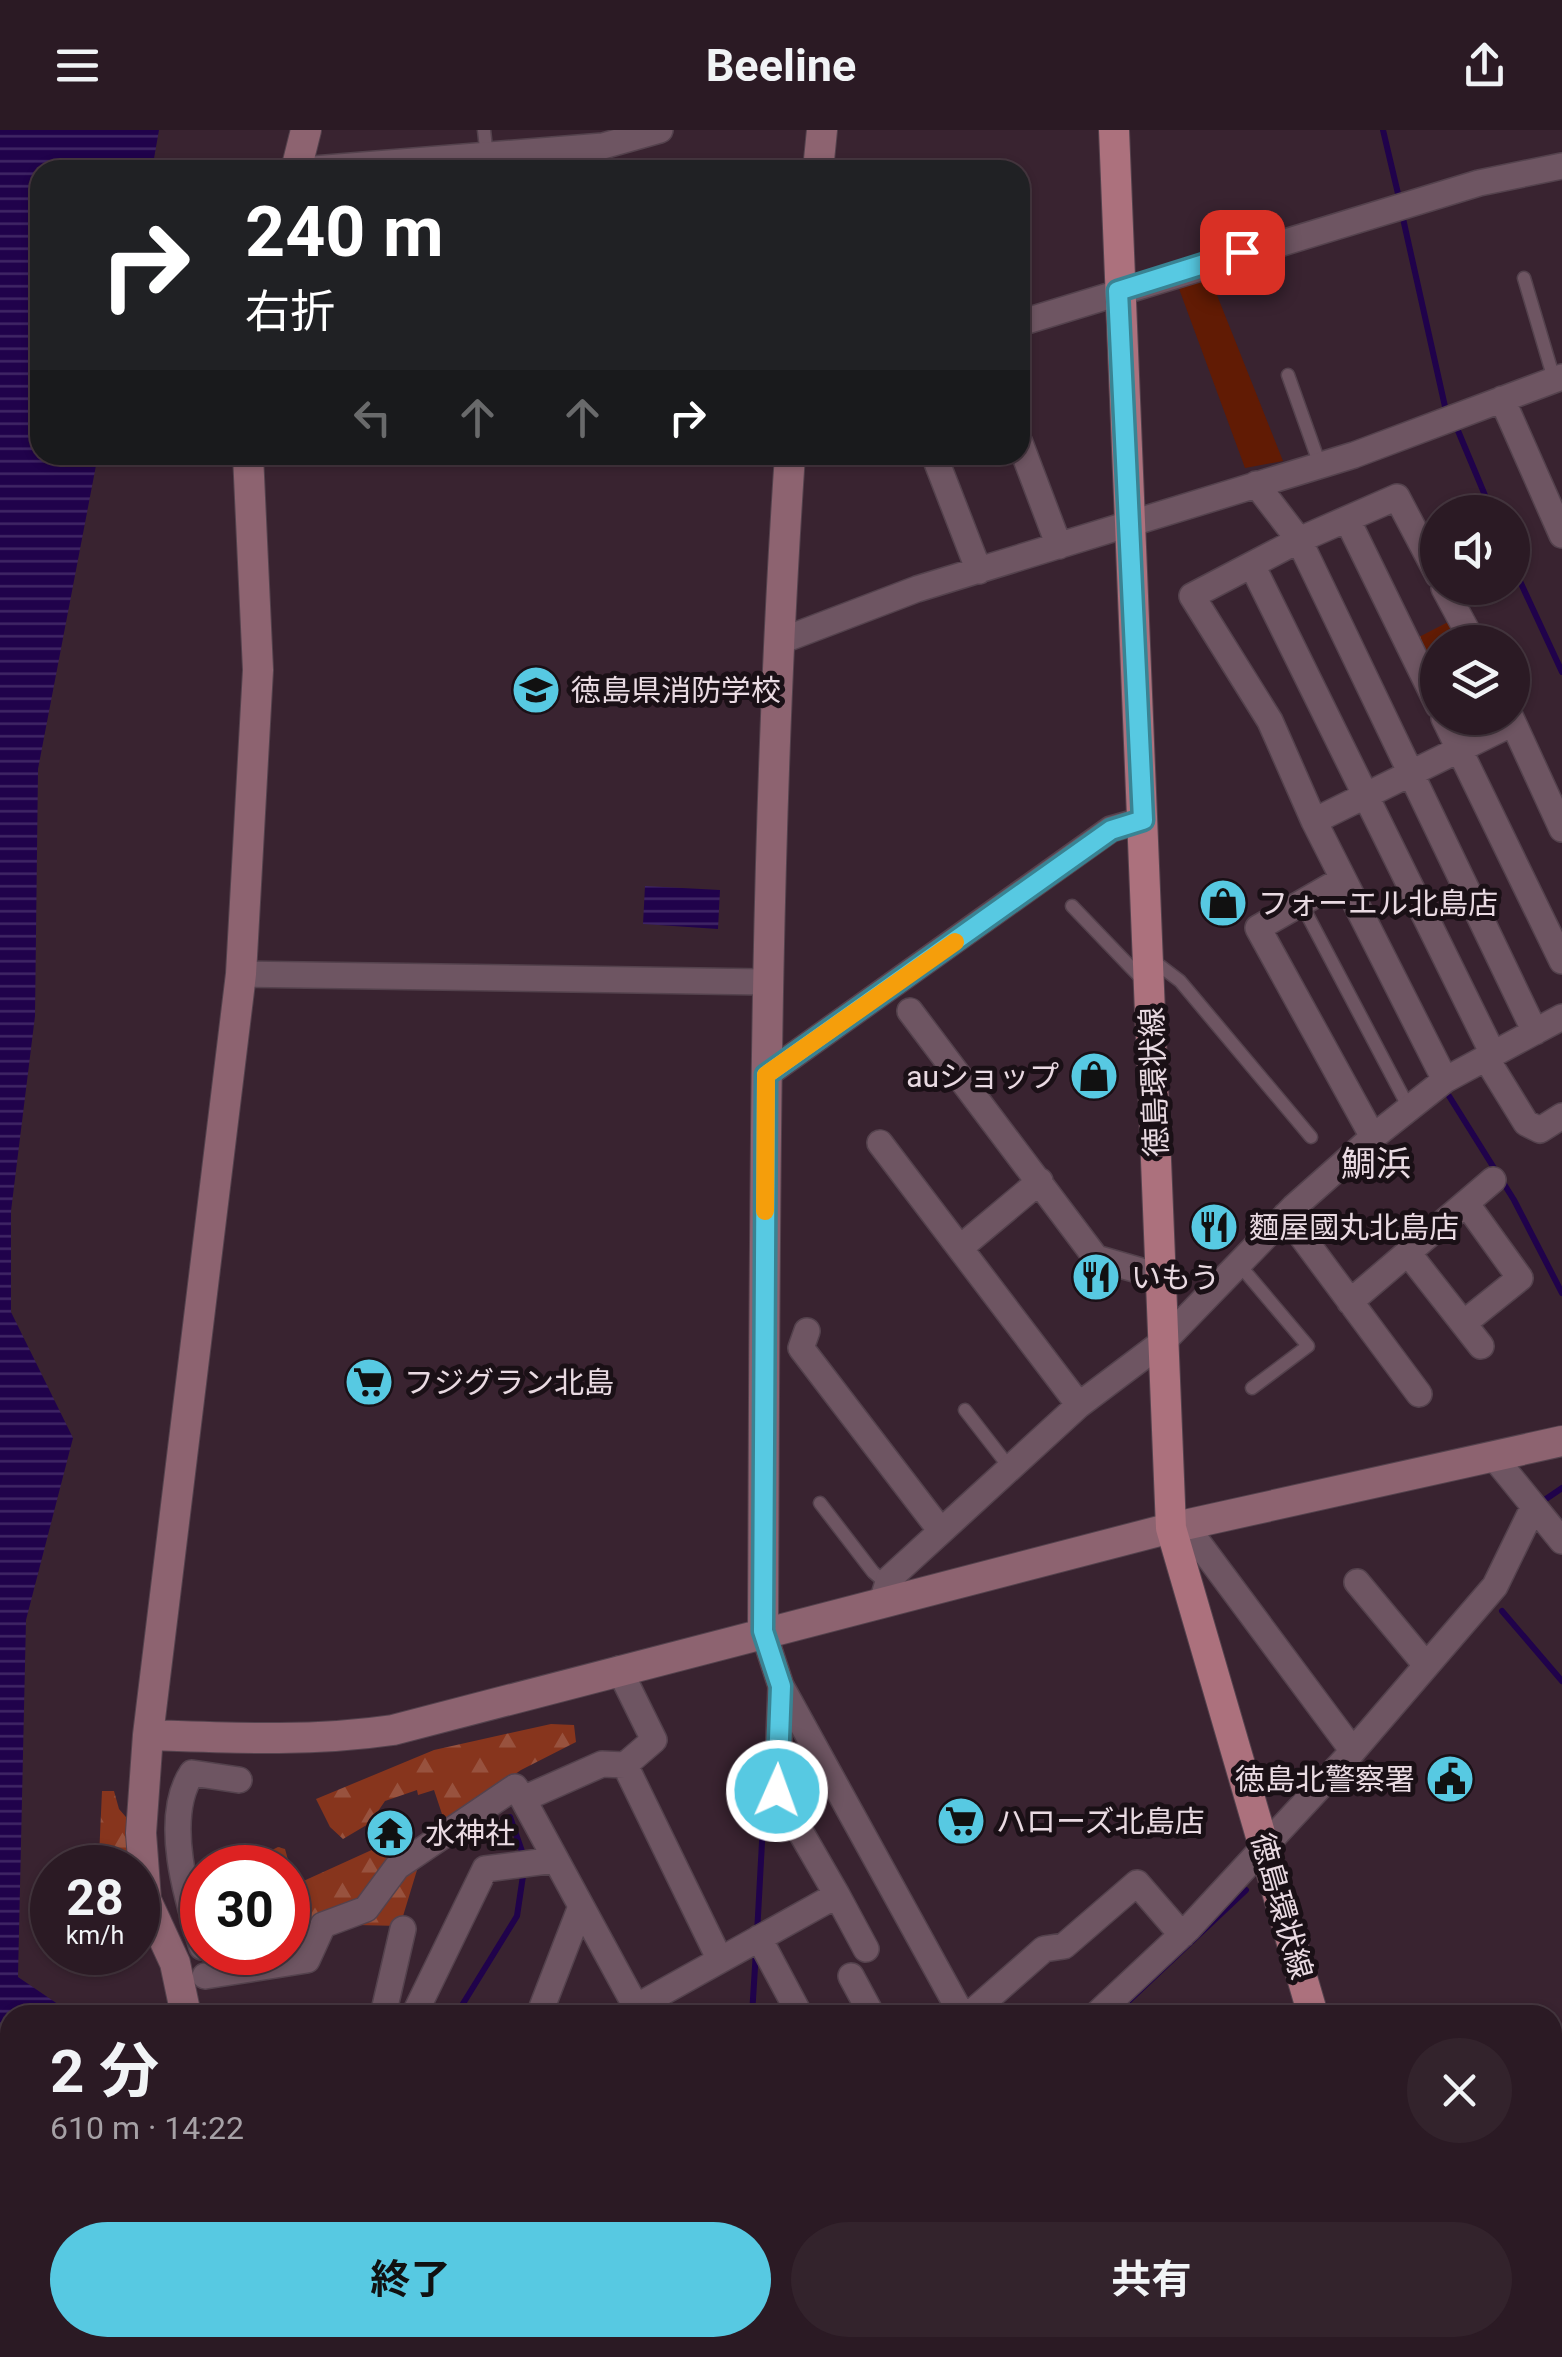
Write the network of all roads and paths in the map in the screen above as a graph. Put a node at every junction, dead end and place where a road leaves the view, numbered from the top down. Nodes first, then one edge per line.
1 (306, 130) edge
2 (484, 130) edge
3 (660, 130) edge
4 (822, 130) edge
5 (1114, 130) edge
6 (487, 156) junction
7 (578, 159) edge
8 (300, 160) edge
9 (433, 160) edge
10 (819, 160) edge
11 (1562, 166) edge
12 (1524, 278) dead end
13 (1118, 291) junction
14 (1030, 319) edge
15 (1288, 376) dead end
16 (1558, 378) edge
17 (1502, 399) junction
18 (248, 465) edge
19 (789, 465) edge
20 (938, 465) edge
21 (1028, 465) edge
22 (1320, 465) junction
23 (1256, 484) junction
24 (1347, 519) junction
25 (1131, 522) junction
26 (1562, 535) edge
27 (1299, 540) junction
28 (1420, 540) edge
29 (1059, 546) junction
30 (1252, 565) junction
31 (979, 571) junction
32 (778, 642) junction
33 (1420, 668) edge
34 (1452, 735) edge
35 (1484, 735) edge
36 (1519, 735) edge
37 (1459, 748) junction
38 (1410, 772) junction
39 (1365, 794) junction
40 (1143, 820) junction
41 (1314, 821) junction
42 (1562, 830) edge
43 (1343, 879) junction
44 (1301, 903) junction
45 (1072, 906) dead end
46 (1562, 960) edge
47 (1149, 973) junction
48 (241, 974) junction
49 (767, 982) junction
50 (910, 1011) dead end
51 (1562, 1017) edge
52 (1534, 1032) junction
53 (1490, 1056) junction
54 (766, 1075) junction
55 (1446, 1080) junction
56 (1409, 1108) junction
57 (1558, 1127) edge
58 (1312, 1137) dead end
59 (1373, 1137) junction
60 (880, 1143) dead end
61 (1040, 1180) junction
62 (1493, 1180) dead end
63 (1466, 1203) junction
64 (1286, 1215) junction
65 (960, 1248) junction
66 (1408, 1253) junction
67 (1237, 1262) junction
68 (1162, 1277) junction
69 (1350, 1302) junction
70 (1464, 1323) junction
71 (807, 1331) dead end
72 (1164, 1342) junction
73 (1481, 1346) dead end
74 (1252, 1388) dead end
75 (1419, 1394) dead end
76 (1079, 1405) junction
77 (965, 1410) dead end
78 (1562, 1440) edge
79 (1493, 1456) junction
80 (1010, 1468) junction
81 (820, 1503) dead end
82 (1533, 1508) junction
83 (1178, 1527) junction
84 (941, 1531) junction
85 (1562, 1542) edge
86 (1357, 1582) dead end
87 (884, 1594) junction
88 (763, 1631) junction
89 (1426, 1665) junction
90 (620, 1669) junction
91 (781, 1686) junction
92 (148, 1735) junction
93 (1354, 1751) junction
94 (624, 1765) junction
95 (238, 1780) dead end
96 (522, 1799) junction
97 (181, 1845) edge
98 (1265, 1846) junction
99 (554, 1860) junction
100 (836, 1895) junction
101 (580, 1909) junction
102 (403, 1929) dead end
103 (1182, 1934) junction
104 (759, 1938) junction
105 (866, 1950) dead end
106 (310, 1952) edge
107 (720, 1960) junction
108 (204, 1975) edge
109 (852, 1976) dead end
110 (186, 2005) edge
111 (195, 2005) edge
112 (385, 2005) edge
113 (419, 2005) edge
114 (543, 2005) edge
115 (635, 2005) edge
116 (648, 2005) edge
117 (795, 2005) edge
118 (867, 2005) edge
119 (960, 2005) edge
120 (978, 2005) edge
121 (1107, 2005) edge
122 (1310, 2005) edge

1 - 8 street
2 - 6 lane
3 - 7 street
4 - 10 street
5 - 13 main road, 徳島環状線
6 - 7 street
6 - 9 street
11 - 13 street
12 - 16 lane
13 - 14 street
13 - 25 main road, 徳島環状線
15 - 22 lane
16 - 17 street
17 - 22 street
17 - 26 street
18 - 48 street
19 - 32 street
20 - 31 street
21 - 29 street
22 - 23 street
23 - 25 street
23 - 27 street
24 - 27 street
24 - 28 street
24 - 33 street
25 - 29 street
25 - 40 main road, 徳島環状線
27 - 30 street
27 - 38 street
29 - 31 street
30 - 39 street
30 - 41 street
31 - 32 street
32 - 49 street
34 - 37 street
35 - 37 street
36 - 42 street
37 - 38 street
37 - 46 street
38 - 39 street
38 - 52 street
39 - 41 street
39 - 53 street
40 - 47 main road, 徳島環状線
40 - 54 street
41 - 43 street
43 - 44 street
43 - 55 street
44 - 56 lane
44 - 59 street
45 - 47 lane
47 - 58 lane
47 - 68 main road, 徳島環状線
48 - 49 street
48 - 92 street
49 - 54 street
50 - 61 street
51 - 52 street
52 - 53 street
53 - 55 street
53 - 57 street
54 - 88 street
55 - 56 street
56 - 59 street
59 - 64 street
60 - 65 street
61 - 65 street
61 - 68 street
62 - 63 street
63 - 66 street
63 - 70 street
64 - 67 street
64 - 69 street
65 - 76 street
66 - 69 street
66 - 70 street
67 - 72 street
67 - 74 lane
68 - 72 main road, 徳島環状線
69 - 75 street
70 - 73 street
71 - 84 street
72 - 76 street
72 - 83 main road, 徳島環状線
76 - 80 street
77 - 80 lane
78 - 79 street
79 - 82 street
79 - 83 street
80 - 84 street
81 - 87 lane
82 - 85 street
82 - 89 street
83 - 87 street
83 - 93 street
83 - 98 main road, 徳島環状線
84 - 87 street
86 - 89 street
87 - 88 street
88 - 90 street
88 - 91 street
89 - 93 street
90 - 92 street
90 - 94 street
91 - 100 street
91 - 119 street
92 - 110 street
93 - 98 street
94 - 96 street
94 - 107 street
95 - 97 street
96 - 99 street
96 - 106 street
98 - 103 street
98 - 122 main road, 徳島環状線
99 - 101 street
99 - 113 street
100 - 104 street
100 - 105 street
101 - 114 street
101 - 115 street
102 - 112 street
103 - 120 street
103 - 121 street
104 - 107 street
104 - 117 street
107 - 116 street
108 - 111 street
109 - 118 street

